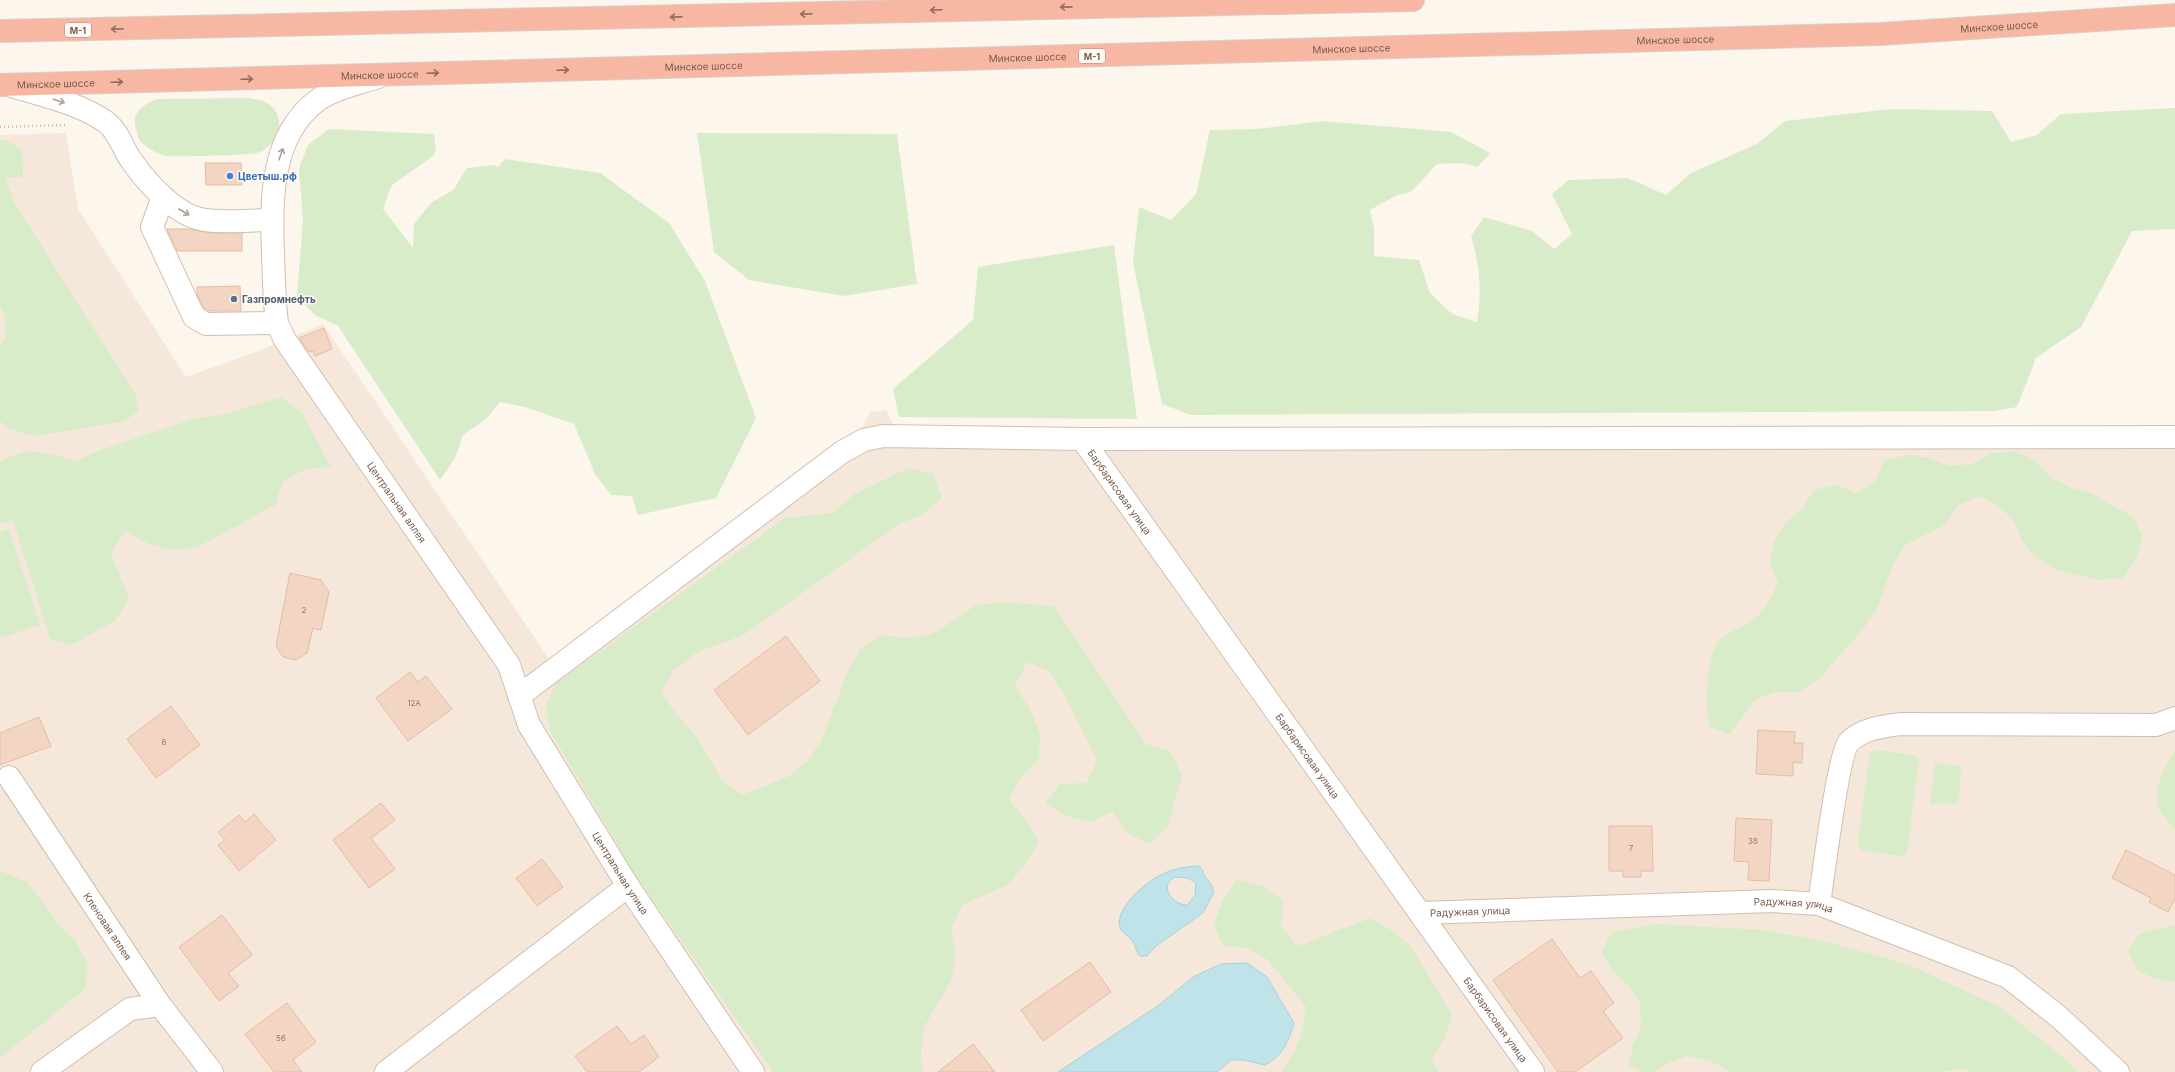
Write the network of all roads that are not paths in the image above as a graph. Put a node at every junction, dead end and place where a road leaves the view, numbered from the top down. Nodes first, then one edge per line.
1 (1413, 0) edge
2 (2175, 15) edge
3 (2122, 18) junction
4 (2175, 26) edge
5 (0, 31) edge
6 (384, 75) junction
7 (4, 85) edge
8 (163, 197) junction
9 (272, 220) junction
10 (281, 332) junction
11 (2175, 437) edge
12 (1082, 439) junction
13 (509, 665) joint
14 (519, 696) junction
15 (2175, 718) edge
16 (8, 777) dead end
17 (628, 886) junction
18 (1819, 904) junction
19 (1420, 913) junction
20 (160, 1005) junction
21 (42, 1072) edge
22 (212, 1072) edge
23 (386, 1072) edge
24 (753, 1072) edge
25 (1533, 1072) edge
26 (2118, 1072) edge

1 -> 5 highway, М-1
2 - 3 highway, Минское шоссе / М-1
3 - 4 street
6 -> 3 highway, Минское шоссе / М-1
7 -> 6 highway, Минское шоссе / М-1
9 -> 6 street
7 -> 8 street
8 -> 9 street
8 - 10 street
9 - 10 street
10 - 13 street, Центральная аллея
11 - 12 street
12 - 14 street
12 - 19 street, Барбарисовая улица
13 - 14 street, Центральная улица
14 - 17 street, Центральная улица
15 - 18 street
16 - 20 street, Кленовая аллея
17 - 23 street
17 - 24 street, Центральная улица
18 - 19 street, Радужная улица
18 - 26 street, Радужная улица
19 - 25 street, Барбарисовая улица
20 - 21 street
20 - 22 street, Кленовая аллея

